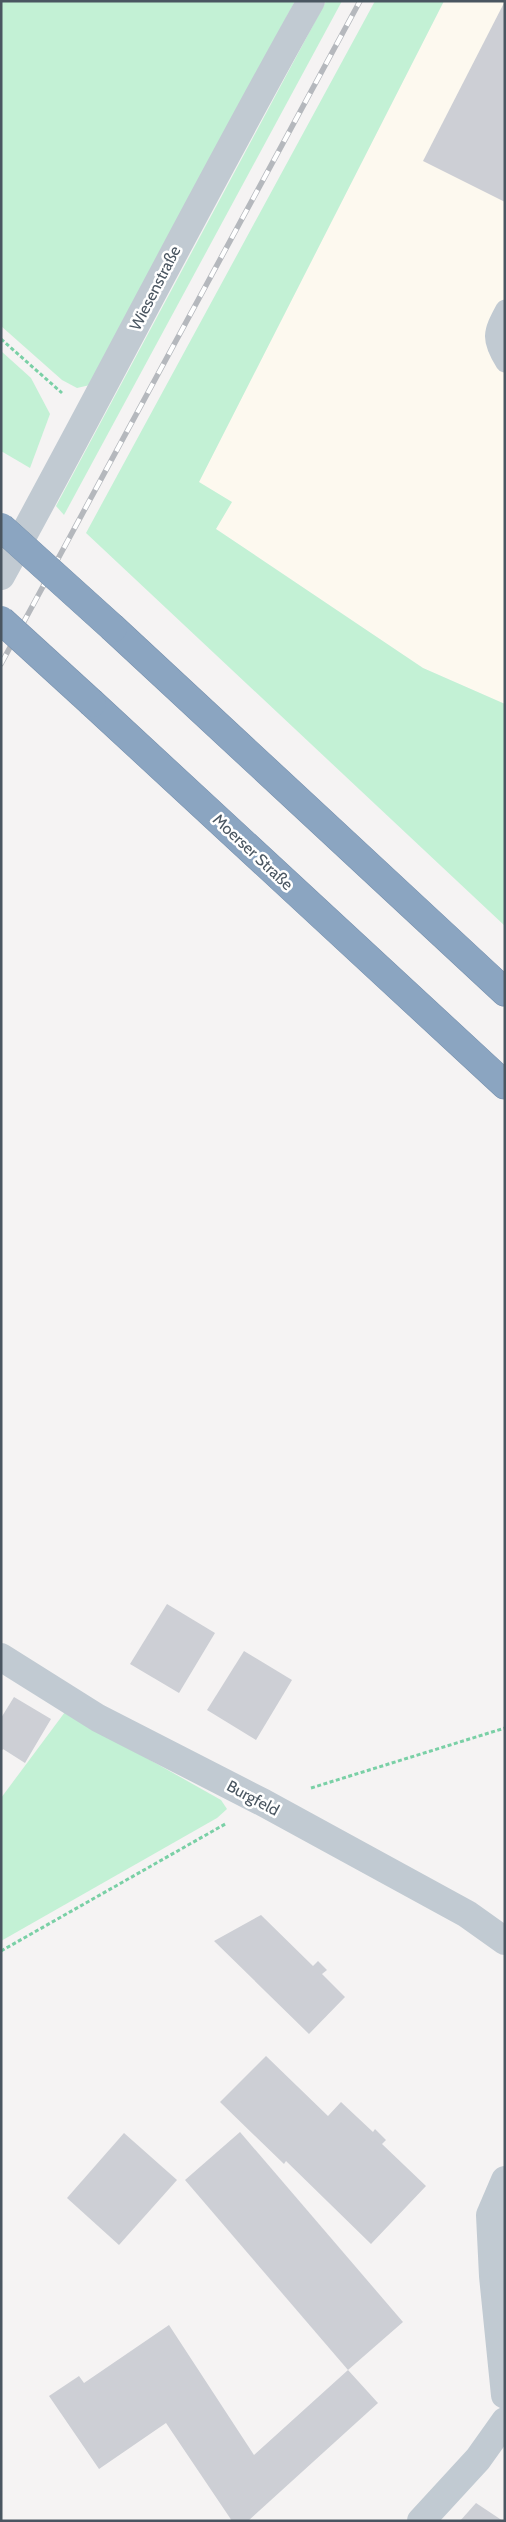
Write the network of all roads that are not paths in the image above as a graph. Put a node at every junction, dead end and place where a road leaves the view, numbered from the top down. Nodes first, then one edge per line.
1 (311, 1) edge
2 (505, 309) edge
3 (505, 363) edge
4 (1, 527) edge
5 (1, 576) edge
6 (1, 620) edge
7 (505, 992) edge
8 (505, 1085) edge
9 (1, 1657) edge
10 (505, 1941) edge
11 (505, 2180) edge
12 (499, 2279) edge
13 (505, 2395) edge
14 (505, 2421) edge
15 (421, 2521) edge

1 - 5 street, Wiesenstraße
2 - 3 lane
4 - 7 highway, bridge
6 - 8 highway, Moerser Straße, bridge
9 - 10 street, Burgfeld
11 - 12 street
12 - 13 street
14 - 15 street

